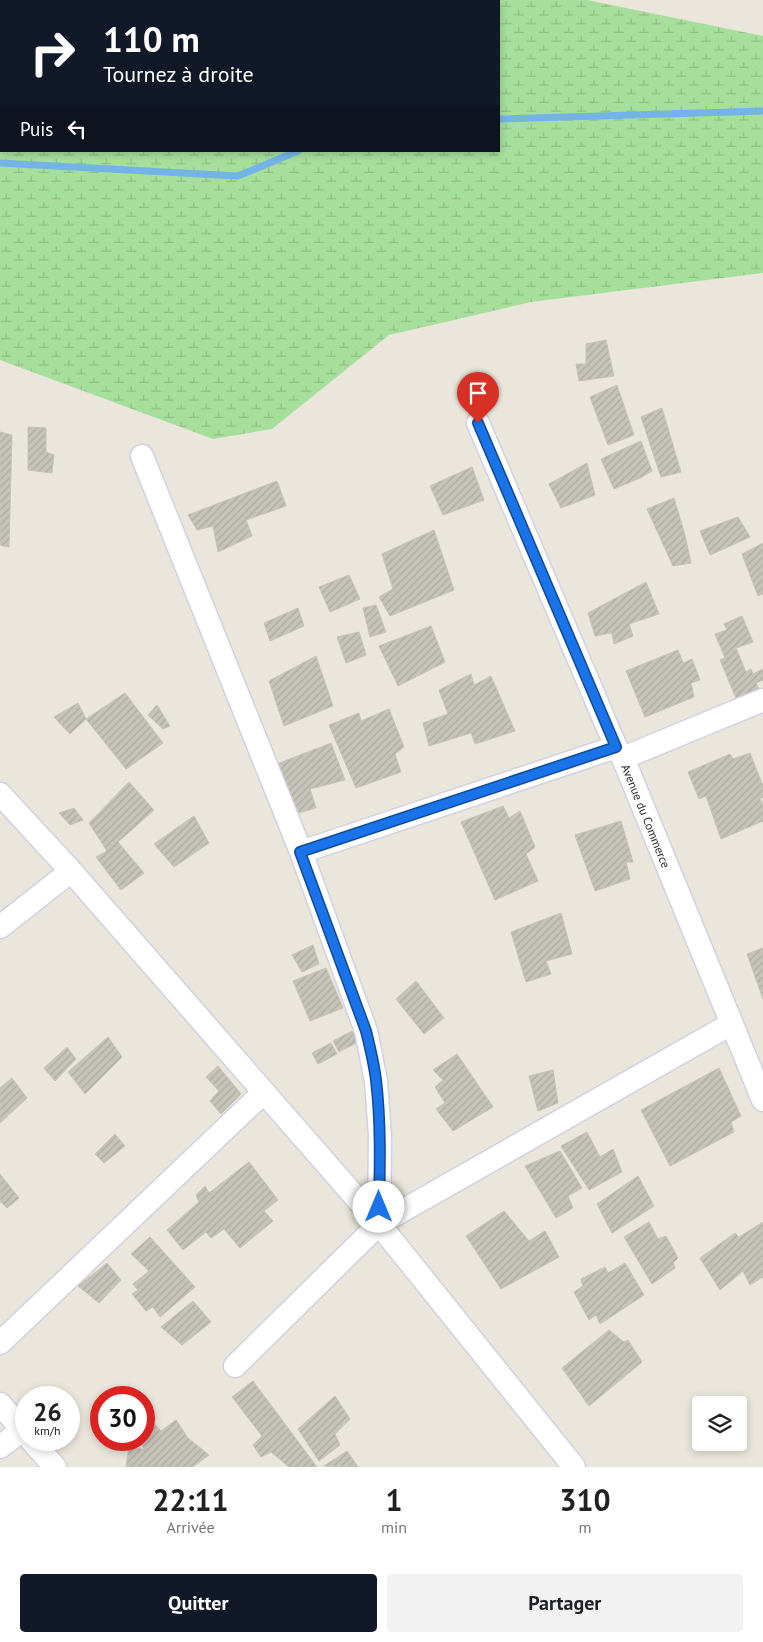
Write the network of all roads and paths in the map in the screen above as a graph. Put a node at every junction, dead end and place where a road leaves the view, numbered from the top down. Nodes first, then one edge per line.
1 (478, 423) dead end
2 (142, 456) dead end
3 (763, 700) edge
4 (619, 752) junction
5 (0, 794) edge
6 (300, 852) junction
7 (71, 871) junction
8 (0, 928) edge
9 (732, 1024) junction
10 (263, 1093) junction
11 (763, 1100) edge
12 (379, 1224) junction
13 (0, 1343) edge
14 (235, 1366) dead end
15 (0, 1404) edge
16 (15, 1421) edge
17 (15, 1440) edge
18 (0, 1447) edge
19 (41, 1451) edge
20 (55, 1467) edge
21 (574, 1467) edge

1 - 4 street, Avenue du Commerce
2 - 6 street
3 - 4 street
4 - 6 street
4 - 9 street, Avenue du Commerce
5 - 7 street
6 - 12 street
7 - 8 street
7 - 10 street
9 - 11 street, Avenue du Commerce
9 - 12 street
10 - 12 street
10 - 13 street
12 - 14 street
12 - 21 street
15 - 16 street
17 - 18 street
19 - 20 street

